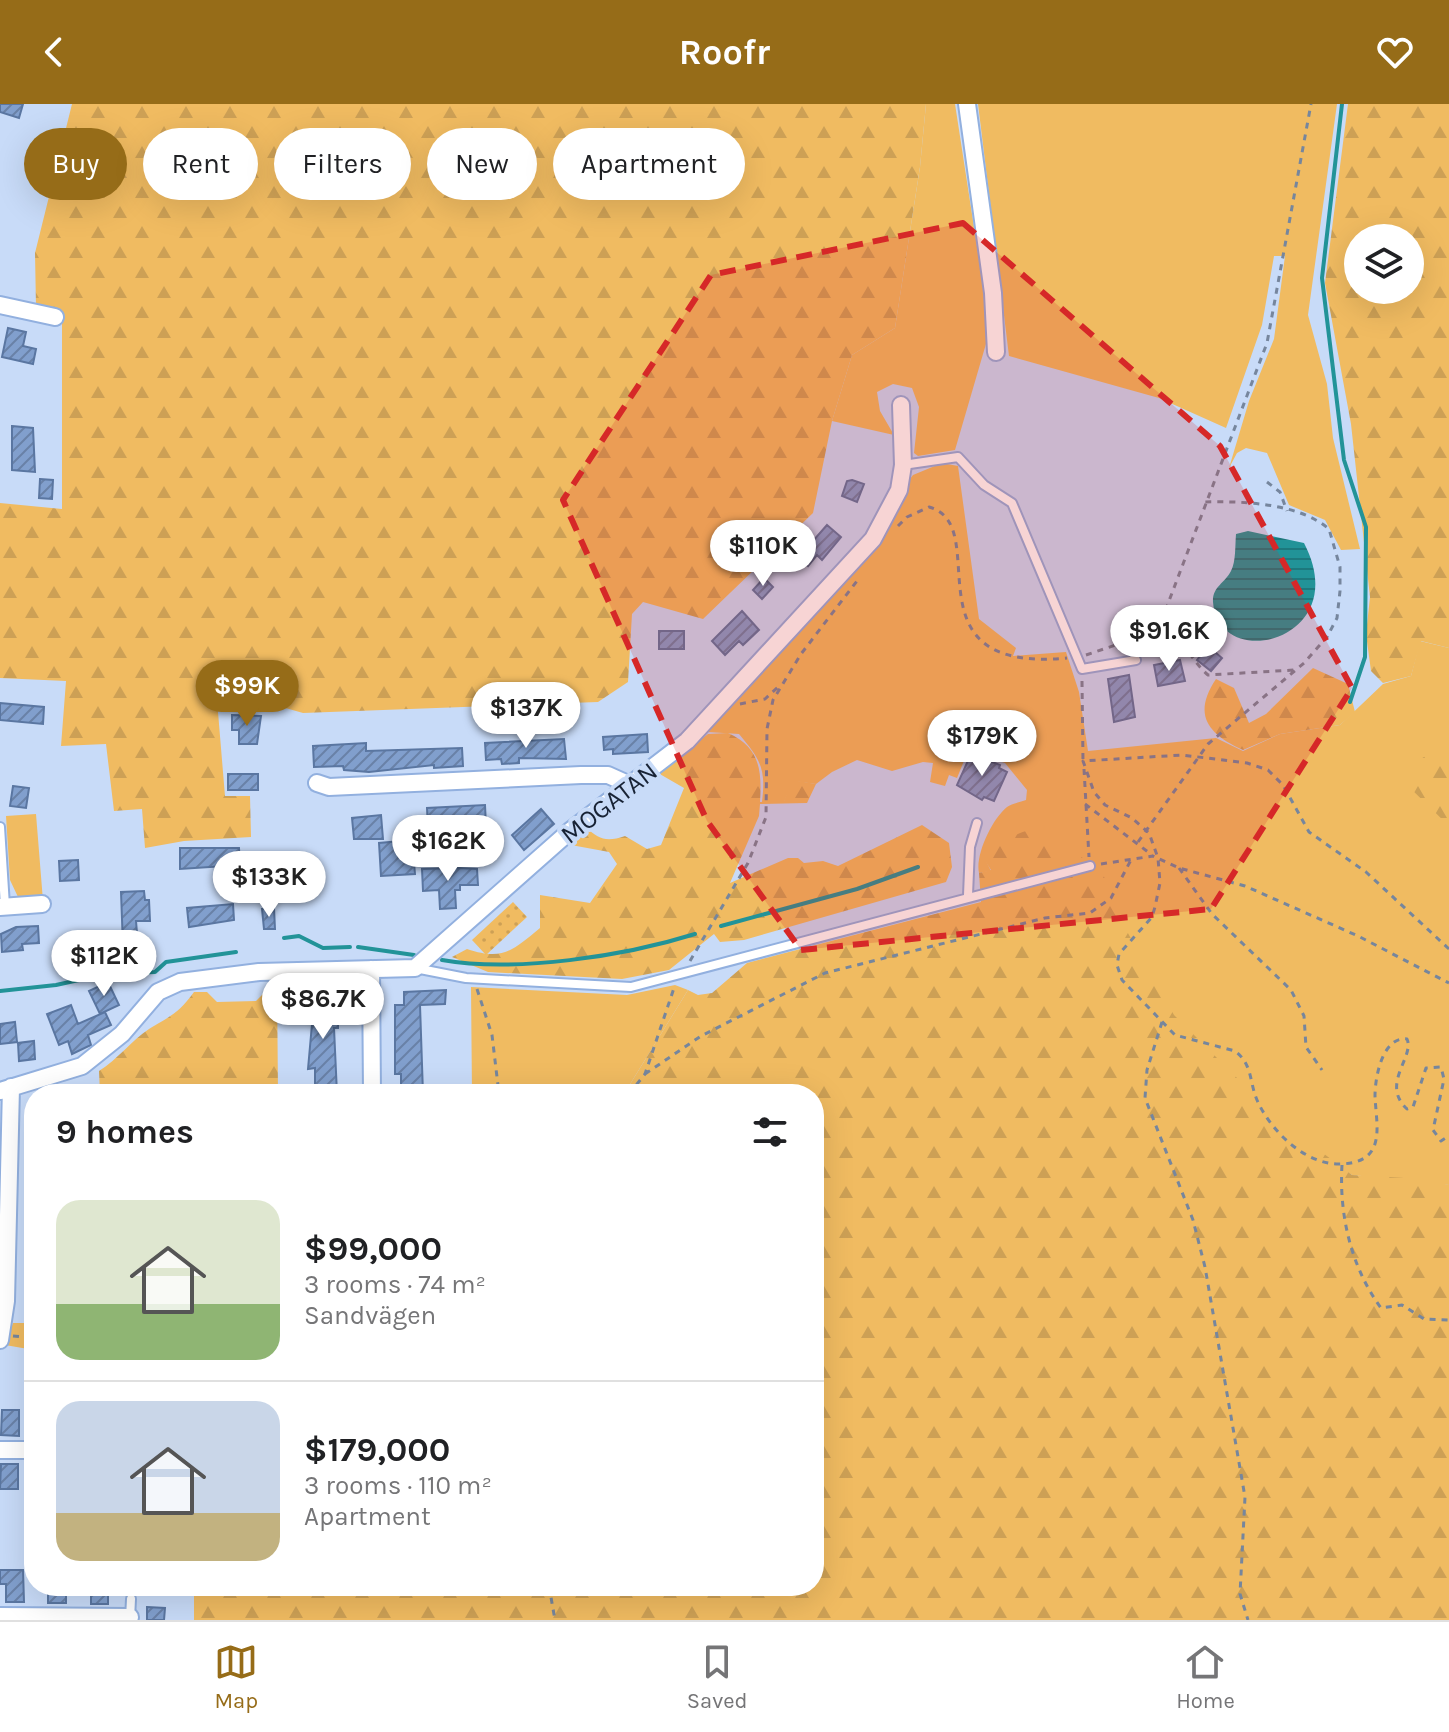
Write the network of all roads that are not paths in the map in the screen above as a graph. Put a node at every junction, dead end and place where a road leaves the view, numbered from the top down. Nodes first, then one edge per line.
1 (967, 104) edge
2 (0, 305) edge
3 (55, 317) dead end
4 (996, 352) dead end
5 (901, 405) dead end
6 (903, 465) junction
7 (1136, 660) dead end
8 (317, 783) dead end
9 (628, 784) junction
10 (977, 823) dead end
11 (0, 827) edge
12 (1090, 866) road end
13 (968, 895) junction
14 (42, 904) dead end
15 (2, 907) edge
16 (415, 968) junction
17 (371, 969) junction
18 (372, 1084) edge
19 (6, 1089) edge
20 (1, 1337) edge
21 (0, 1450) edge
22 (24, 1450) edge
23 (131, 1599) dead end
24 (0, 1616) edge
25 (130, 1618) edge

1 - 4 street
2 - 3 street
5 - 6 street, MOGATAN
6 - 7 lane
6 - 9 street, MOGATAN
8 - 9 street
9 - 16 street, MOGATAN
10 - 13 lane
11 - 15 lane
12 - 13 lane
13 - 16 lane
14 - 15 street
16 - 17 street
17 - 18 street
17 - 19 street
19 - 20 street
21 - 22 street
23 - 25 lane
24 - 25 street

